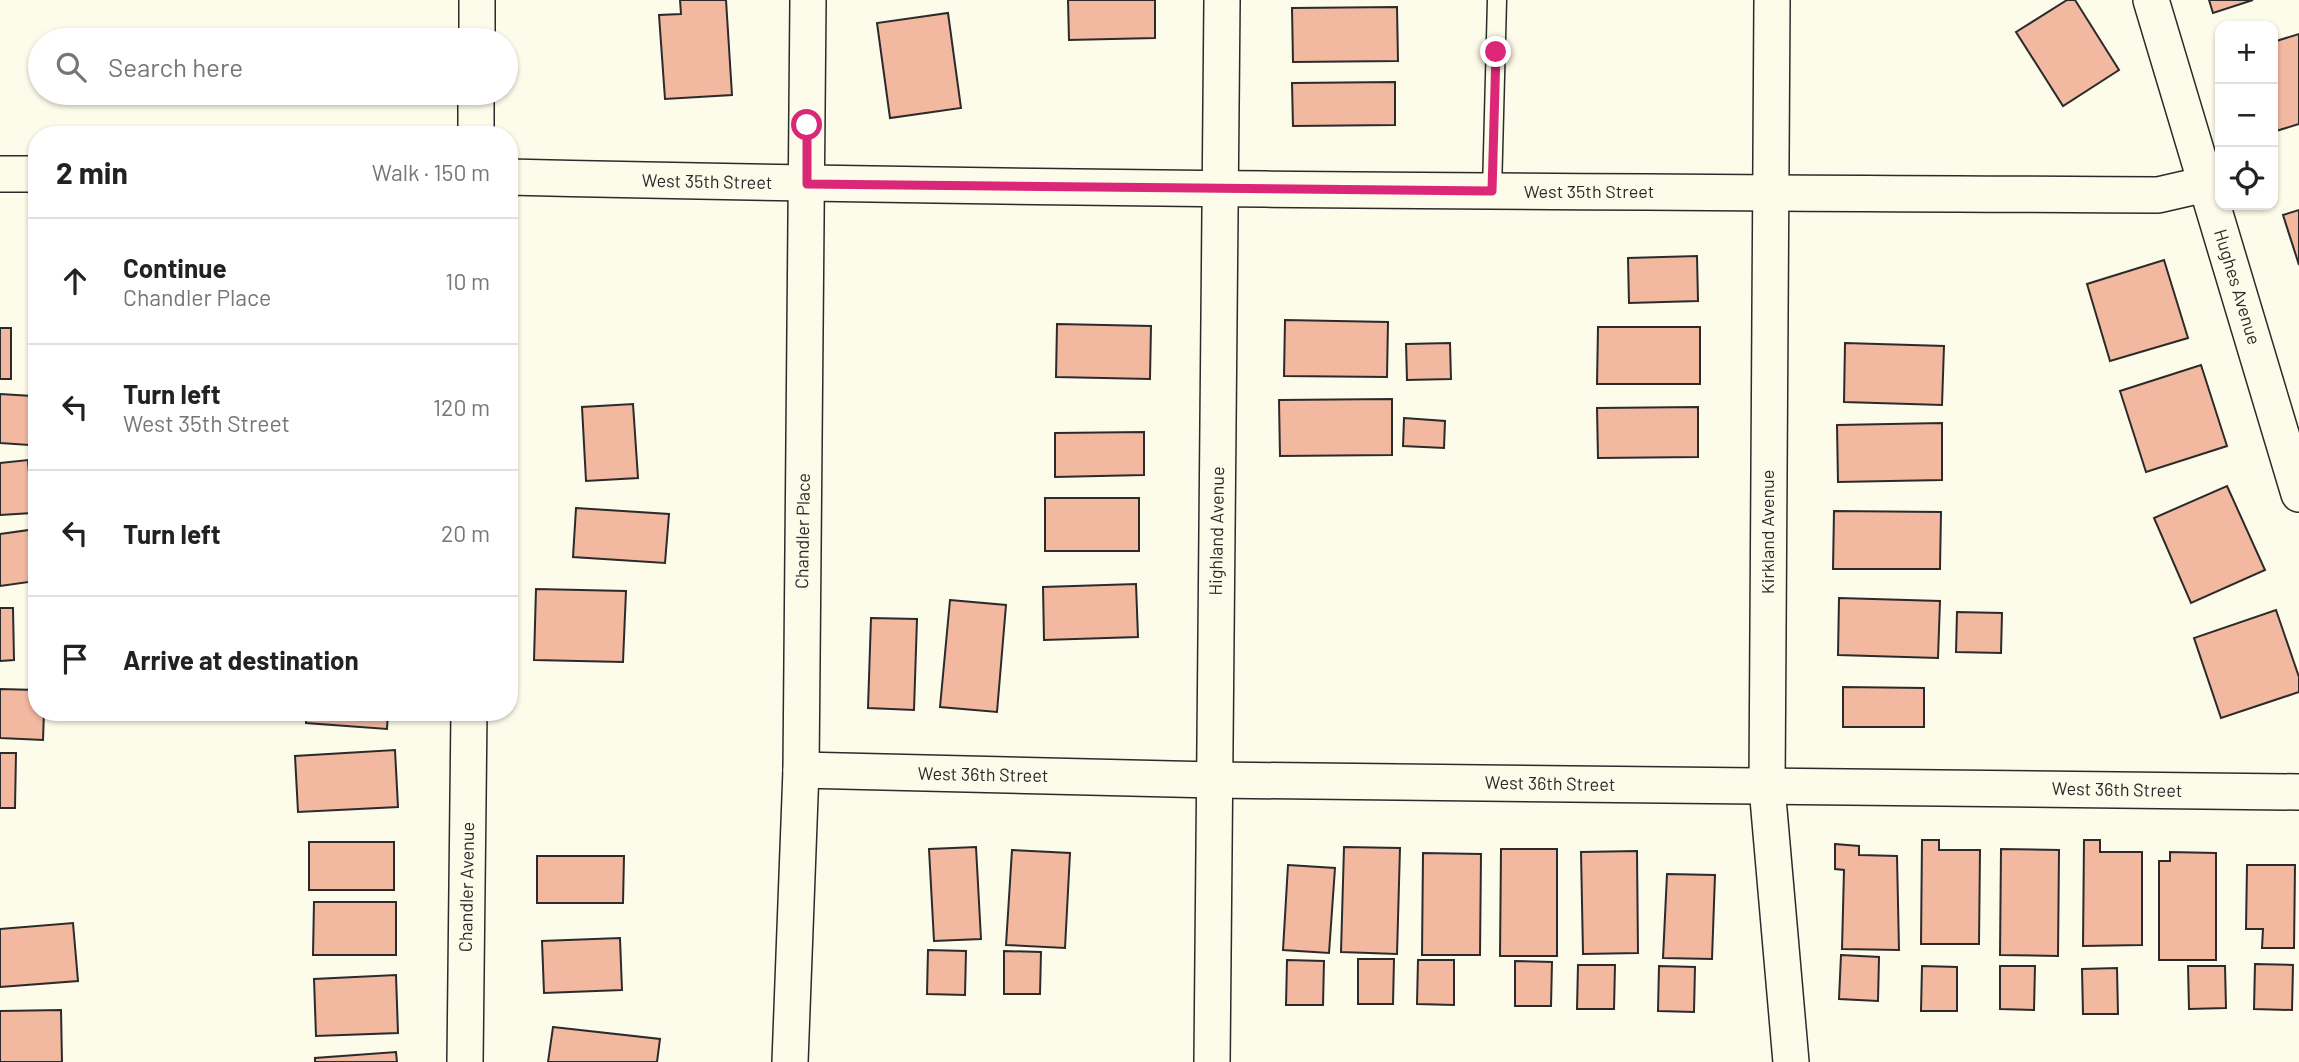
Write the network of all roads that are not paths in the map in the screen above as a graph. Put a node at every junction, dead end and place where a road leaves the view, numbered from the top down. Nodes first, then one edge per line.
1 (477, 0) edge
2 (808, 0) edge
3 (1222, 0) edge
4 (1497, 0) edge
5 (1772, 0) edge
6 (2151, 0) edge
7 (477, 28) edge
8 (476, 105) edge
9 (476, 126) edge
10 (0, 174) edge
11 (28, 174) edge
12 (518, 177) edge
13 (807, 184) junction
14 (2206, 184) junction
15 (1220, 190) junction
16 (1492, 191) junction
17 (1769, 193) junction
18 (2299, 494) edge
19 (469, 721) edge
20 (801, 770) junction
21 (1214, 780) junction
22 (1767, 787) junction
23 (2299, 792) edge
24 (465, 1062) edge
25 (790, 1062) edge
26 (1212, 1062) edge
27 (1791, 1062) edge

1 - 7 street
2 - 13 street, Chandler Place
3 - 15 street, Highland Avenue
4 - 16 lane
5 - 17 street, Kirkland Avenue
6 - 14 street, Hughes Avenue
8 - 9 street
10 - 11 street
12 - 13 street, West 35th Street
13 - 15 street, West 35th Street
13 - 20 street, Chandler Place
14 - 17 street, West 35th Street
14 - 18 street, Hughes Avenue
15 - 16 street, West 35th Street
15 - 21 street, Highland Avenue
16 - 17 street, West 35th Street
17 - 22 street, Kirkland Avenue
19 - 24 street, Chandler Avenue
20 - 21 street, West 36th Street
20 - 25 street, Chandler Place
21 - 22 street, West 36th Street
21 - 26 street, Highland Avenue
22 - 23 street, West 36th Street
22 - 27 street, Kirkland Avenue

